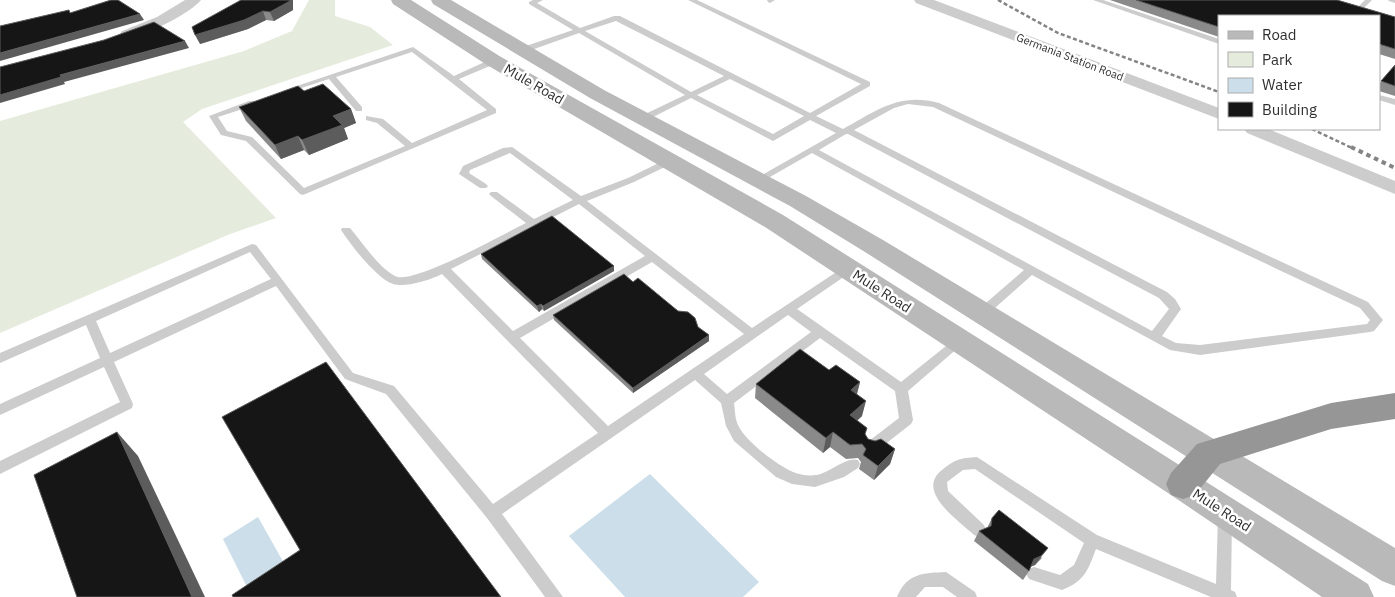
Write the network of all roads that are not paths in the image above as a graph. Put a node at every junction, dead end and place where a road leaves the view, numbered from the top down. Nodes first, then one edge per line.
1 (194, 0) edge
2 (399, 0) edge
3 (439, 0) edge
4 (540, 0) edge
5 (691, 0) edge
6 (921, 0) edge
7 (1096, 0) edge
8 (1369, 0) edge
9 (1391, 0) edge
10 (1395, 1) edge
11 (1395, 19) edge
12 (579, 30) junction
13 (117, 37) edge
14 (1218, 42) edge
15 (523, 50) junction
16 (494, 61) junction
17 (331, 76) junction
18 (730, 76) junction
19 (454, 79) junction
20 (276, 95) edge
21 (691, 95) junction
22 (1380, 97) edge
23 (258, 101) edge
24 (1395, 102) edge
25 (359, 110) dead end
26 (1218, 114) edge
27 (810, 116) junction
28 (369, 118) dead end
29 (644, 118) junction
30 (849, 129) junction
31 (1255, 130) edge
32 (411, 147) junction
33 (813, 150) junction
34 (670, 161) junction
35 (758, 180) junction
36 (484, 186) dead end
37 (1395, 188) edge
38 (494, 194) dead end
39 (732, 197) junction
40 (580, 200) junction
41 (534, 224) junction
42 (346, 230) dead end
43 (874, 246) junction
44 (652, 257) junction
45 (444, 268) junction
46 (848, 268) junction
47 (1031, 270) junction
48 (277, 281) junction
49 (788, 309) junction
50 (983, 312) junction
51 (89, 319) junction
52 (819, 332) junction
53 (752, 334) junction
54 (1154, 337) junction
55 (512, 338) junction
56 (960, 341) junction
57 (0, 358) edge
58 (108, 359) junction
59 (695, 373) junction
60 (901, 390) junction
61 (727, 400) junction
62 (1395, 406) edge
63 (0, 410) edge
64 (608, 434) junction
65 (870, 448) edge
66 (1209, 454) junction
67 (853, 464) dead end
68 (0, 468) edge
69 (1183, 484) junction
70 (1225, 511) junction
71 (492, 513) junction
72 (979, 530) edge
73 (1092, 540) junction
74 (1395, 568) edge
75 (1034, 574) edge
76 (1226, 595) edge
77 (555, 597) edge
78 (905, 597) edge
79 (969, 597) edge
80 (1355, 597) edge

1 - 13 street
2 - 16 main road, Mule Road
3 - 15 main road, Mule Road
4 - 12 lane
5 - 27 lane
6 - 26 street, Germania Station Road
7 - 14 lane
8 - 11 lane
9 - 10 lane
12 - 15 lane
12 - 18 lane
12 - 21 lane
15 - 16 main road
15 - 29 main road, Mule Road
16 - 19 lane
16 - 34 main road, Mule Road
17 - 19 lane
17 - 20 lane
17 - 25 lane
18 - 21 lane
18 - 27 lane
19 - 32 lane
21 - 27 lane
21 - 29 lane
22 - 24 lane
23 - 32 lane
27 - 30 lane
28 - 32 lane
29 - 35 main road, Mule Road
30 - 33 lane
30 - 54 lane
30 - 54 lane
31 - 37 street
33 - 35 lane
33 - 47 lane
34 - 39 main road, Mule Road
34 - 40 lane
35 - 39 main road
35 - 43 main road, Mule Road
36 - 40 lane
38 - 41 lane
39 - 46 main road, Mule Road
40 - 41 lane
40 - 44 lane
41 - 45 lane
42 - 45 lane
43 - 46 main road
43 - 50 main road, Mule Road
44 - 53 lane
44 - 55 lane
45 - 55 lane
46 - 49 lane
46 - 56 main road, Mule Road
47 - 50 lane
47 - 54 lane
48 - 51 lane
48 - 58 lane
48 - 71 lane
49 - 52 lane
49 - 53 lane
50 - 66 main road, Mule Road
51 - 57 lane
51 - 58 lane
52 - 60 lane
52 - 61 lane
53 - 59 lane
55 - 64 lane
56 - 60 lane
56 - 69 main road, Mule Road
58 - 63 lane
58 - 68 lane
59 - 61 lane
59 - 64 lane
60 - 65 lane
61 - 67 lane
62 - 66 highway
64 - 71 lane
66 - 69 highway
66 - 74 main road, Mule Road
69 - 70 main road, Mule Road
70 - 76 lane
70 - 80 main road, Mule Road
71 - 77 lane
72 - 73 lane
73 - 75 lane
73 - 76 lane
78 - 79 lane

